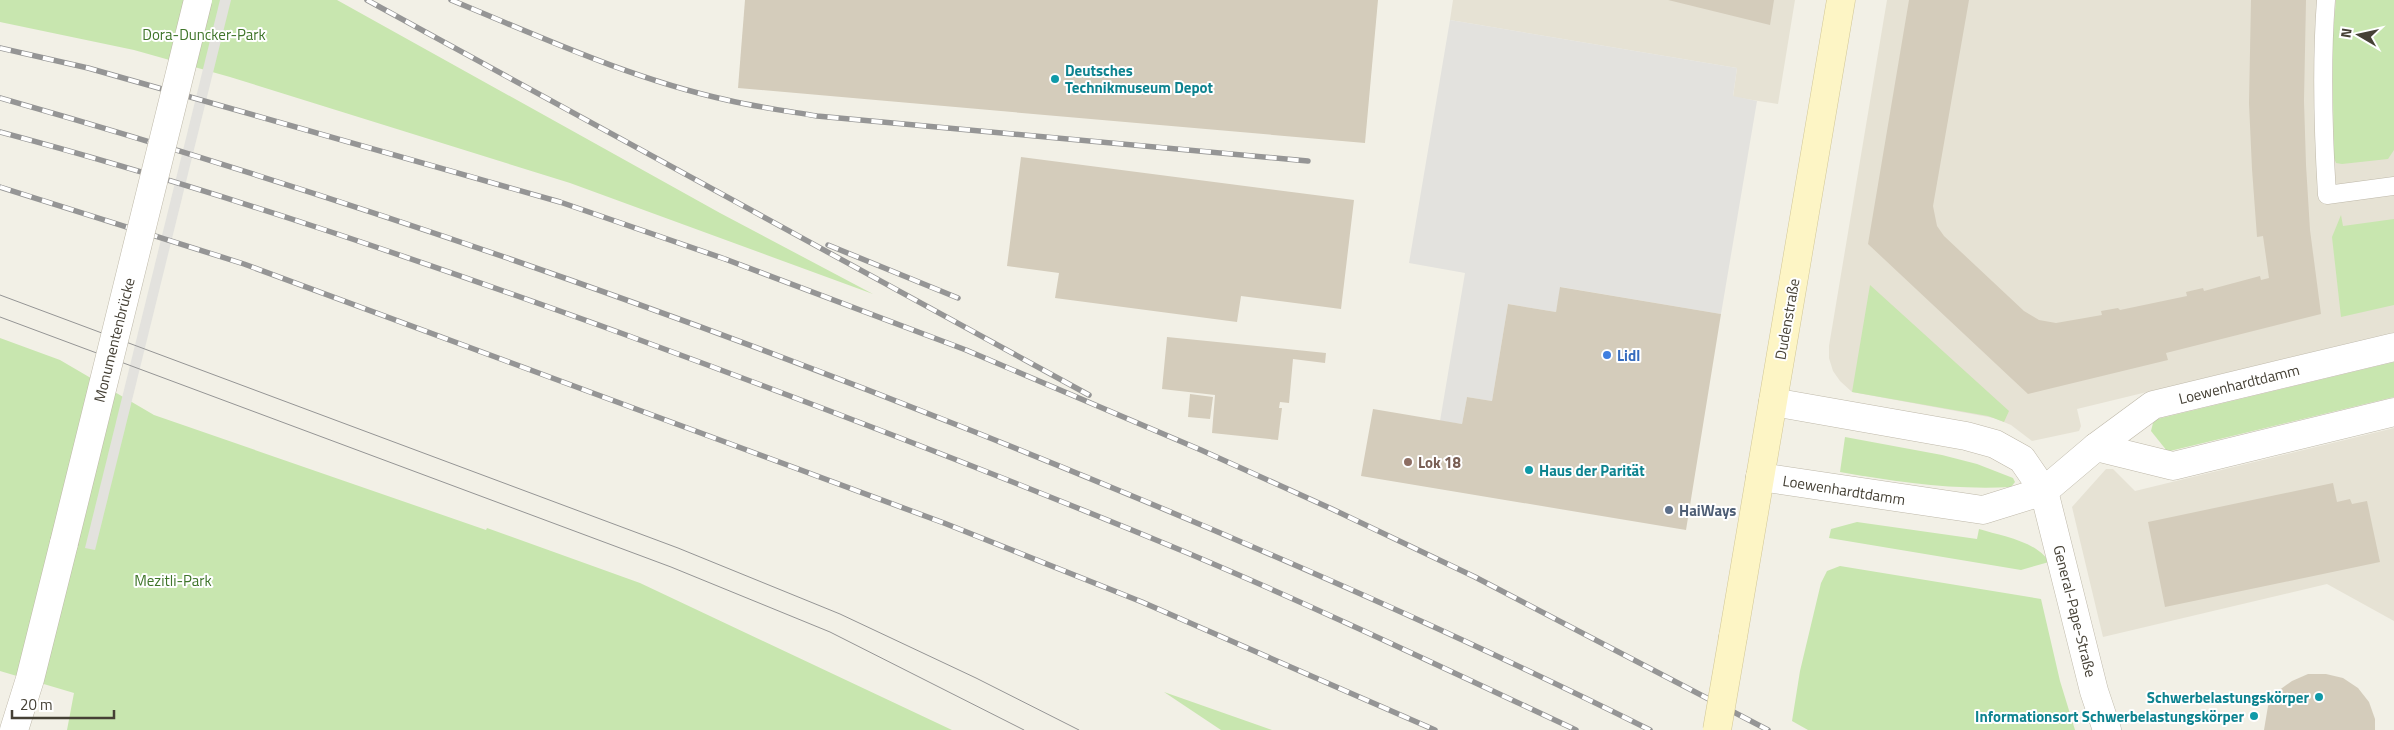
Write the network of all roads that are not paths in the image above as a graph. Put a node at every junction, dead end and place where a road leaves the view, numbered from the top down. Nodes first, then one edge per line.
1 (198, 0) edge
2 (1841, 0) edge
3 (2326, 0) edge
4 (2394, 186) edge
5 (2394, 347) edge
6 (1772, 402) junction
7 (2394, 412) edge
8 (2096, 448) junction
9 (1760, 477) junction
10 (2044, 491) junction
11 (14, 730) edge
12 (1717, 730) edge
13 (2107, 730) edge

1 - 11 street, Monumentenbrücke, bridge
2 - 6 main road, Dudenstraße
3 - 4 lane
5 - 8 street, Loewenhardtdamm
6 - 9 main road, Dudenstraße
6 - 10 street
7 - 8 street
8 - 10 street, Loewenhardtdamm
9 - 10 street, Loewenhardtdamm
9 - 12 main road, Dudenstraße, bridge
10 - 13 street, General-Pape-Straße

